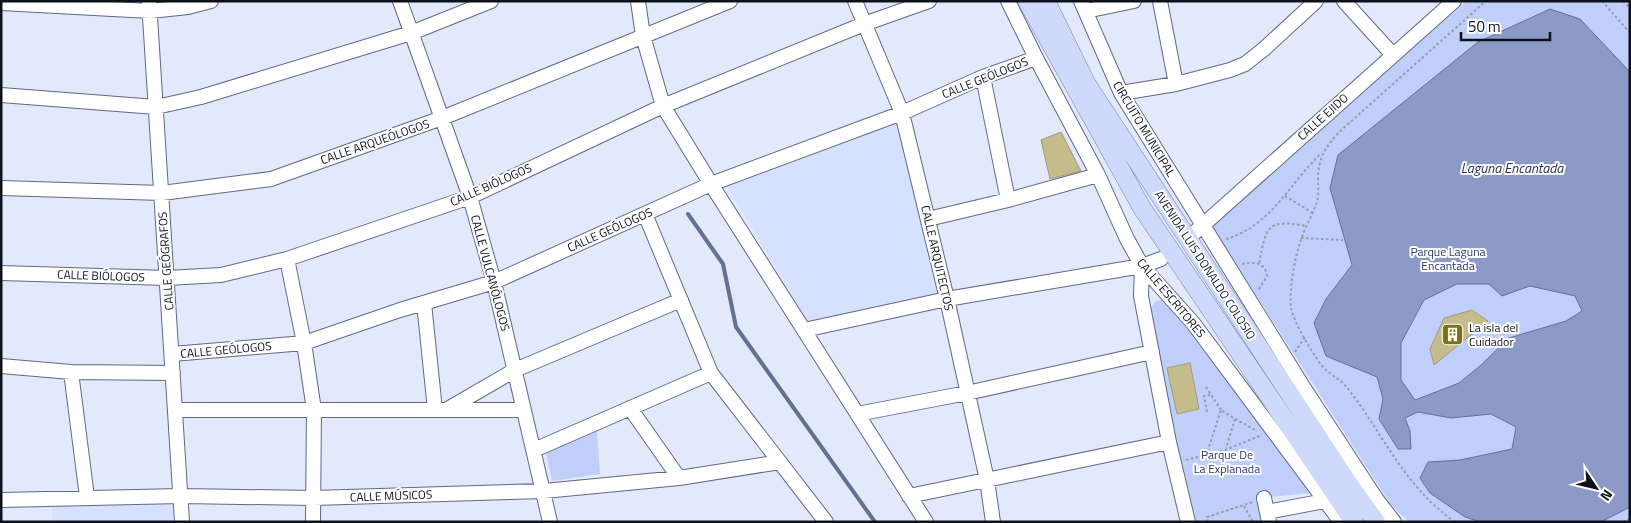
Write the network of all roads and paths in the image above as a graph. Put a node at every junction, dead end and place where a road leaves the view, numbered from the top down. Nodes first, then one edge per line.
1 (210, 1) edge
2 (400, 1) edge
3 (491, 1) edge
4 (638, 1) edge
5 (730, 1) edge
6 (855, 1) edge
7 (928, 1) edge
8 (1008, 1) edge
9 (1027, 1) edge
10 (1046, 1) edge
11 (1134, 1) edge
12 (1160, 1) edge
13 (1316, 1) edge
14 (1344, 1) edge
15 (1454, 1) edge
16 (1486, 1) edge
17 (1602, 1) edge
18 (1623, 1) edge
19 (1, 3) edge
20 (150, 6) edge
21 (1084, 6) edge
22 (1630, 8) edge
23 (864, 24) junction
24 (411, 32) junction
25 (1630, 33) edge
26 (643, 36) junction
27 (1393, 55) junction
28 (1036, 58) junction
29 (983, 78) junction
30 (1176, 84) junction
31 (1121, 93) junction
32 (1, 95) edge
33 (156, 106) junction
34 (663, 106) junction
35 (902, 113) junction
36 (442, 118) junction
37 (1322, 152) junction
38 (1098, 175) junction
39 (711, 184) junction
40 (1, 188) edge
41 (162, 193) junction
42 (1285, 196) junction
43 (470, 197) junction
44 (1008, 200) junction
45 (1313, 212) junction
46 (645, 214) junction
47 (928, 218) junction
48 (1307, 226) junction
49 (1198, 230) junction
50 (1301, 238) junction
51 (1212, 240) junction
52 (1343, 240) dead end
53 (287, 259) junction
54 (1161, 259) dead end
55 (1258, 263) junction
56 (1142, 266) junction
57 (1230, 268) junction
58 (1, 273) edge
59 (167, 278) junction
60 (494, 282) junction
61 (1161, 286) junction
62 (1140, 296) junction
63 (947, 299) junction
64 (681, 300) junction
65 (1249, 300) junction
66 (424, 303) junction
67 (804, 330) junction
68 (304, 343) junction
69 (1152, 352) junction
70 (172, 354) junction
71 (1, 366) edge
72 (515, 370) junction
73 (71, 372) junction
74 (173, 373) junction
75 (711, 373) junction
76 (1206, 387) dead end
77 (968, 393) junction
78 (1210, 395) junction
79 (630, 408) junction
80 (176, 410) junction
81 (314, 410) junction
82 (440, 410) junction
83 (524, 410) junction
84 (1221, 410) junction
85 (1207, 412) dead end
86 (857, 414) junction
87 (1235, 419) junction
88 (1169, 442) junction
89 (534, 450) junction
90 (1225, 450) junction
91 (1206, 456) junction
92 (780, 462) junction
93 (1174, 463) junction
94 (679, 478) junction
95 (987, 480) junction
96 (544, 492) junction
97 (181, 496) junction
98 (909, 496) junction
99 (87, 497) junction
100 (314, 498) junction
101 (1260, 499) joint
102 (1, 500) edge
103 (1325, 501) junction
104 (1244, 506) junction
105 (1268, 517) edge
106 (1630, 518) edge
107 (182, 522) edge
108 (313, 522) edge
109 (550, 522) edge
110 (826, 522) edge
111 (926, 522) edge
112 (993, 522) edge
113 (1188, 522) edge
114 (1208, 522) edge
115 (1253, 522) edge
116 (1341, 522) edge
117 (1354, 522) edge
118 (1376, 522) edge
119 (1394, 522) edge
120 (1455, 522) edge
121 (1623, 522) edge

1 - 20 street
2 - 24 street, CALLE VULCANÓLOGOS
3 - 24 street
4 - 26 street
5 - 26 street, CALLE ARQUEÓLOGOS
6 - 23 street, CALLE ARQUITECTOS
7 - 23 street, CALLE BIÓLOGOS
8 - 28 street, CALLE ESCRITORES
9 - 117 main road, AVENIDA LUIS DONALDO COLOSIO
10 - 118 main road, AVENIDA LUIS DONALDO COLOSIO
11 - 21 street
12 - 30 street
13 - 30 street
14 - 27 street
15 - 27 street, CALLE EJIDO
16 - 37 path
17 - 25 path
18 - 22 path
19 - 20 street
20 - 33 street, CALLE GEÓGRAFOS
21 - 31 street, CIRCUITO MUNICIPAL
23 - 34 street, CALLE BIÓLOGOS
23 - 35 street, CALLE ARQUITECTOS
24 - 33 street
24 - 36 street, CALLE VULCANÓLOGOS
26 - 34 street
26 - 36 street, CALLE ARQUEÓLOGOS
27 - 49 street, CALLE EJIDO
28 - 29 street, CALLE GEÓLOGOS
28 - 38 street, CALLE ESCRITORES
29 - 35 street, CALLE GEÓLOGOS
29 - 44 street
30 - 31 street
31 - 49 street, CIRCUITO MUNICIPAL
32 - 33 street
33 - 41 street, CALLE GEÓGRAFOS
34 - 39 street
34 - 43 street, CALLE BIÓLOGOS
35 - 39 street, CALLE GEÓLOGOS
35 - 47 street, CALLE ARQUITECTOS
36 - 41 street, CALLE ARQUEÓLOGOS
36 - 43 street, CALLE VULCANÓLOGOS
37 - 42 path
37 - 45 path
38 - 44 street
38 - 56 street, CALLE ESCRITORES
39 - 46 street, CALLE GEÓLOGOS
39 - 67 street
40 - 41 street, CALLE ARQUEÓLOGOS
41 - 59 street, CALLE GEÓGRAFOS
42 - 45 path
42 - 51 path
43 - 53 street, CALLE BIÓLOGOS
43 - 60 street, CALLE VULCANÓLOGOS
44 - 47 street
45 - 48 path
46 - 60 street, CALLE GEÓLOGOS
46 - 64 street
47 - 63 street, CALLE ARQUITECTOS
48 - 50 path
48 - 55 path
49 - 51 street, AVENIDA LUIS DONALDO COLOSIO
50 - 52 path
50 - 120 path
51 - 57 street, AVENIDA LUIS DONALDO COLOSIO
53 - 59 street, CALLE BIÓLOGOS
53 - 68 street
54 - 56 street
55 - 57 path
55 - 65 path
56 - 61 street, CALLE ESCRITORES
56 - 62 street
56 - 63 street
57 - 65 street, AVENIDA LUIS DONALDO COLOSIO
58 - 59 street, CALLE BIÓLOGOS
59 - 70 street, CALLE GEÓGRAFOS
60 - 66 street, CALLE GEÓLOGOS
60 - 72 street, CALLE VULCANÓLOGOS
61 - 62 street
61 - 103 street, CALLE ESCRITORES
62 - 69 street
63 - 67 street
63 - 77 street, CALLE ARQUITECTOS
64 - 72 street
64 - 75 street
65 - 119 street, AVENIDA LUIS DONALDO COLOSIO
66 - 68 street, CALLE GEÓLOGOS
66 - 82 street
67 - 86 street
68 - 70 street, CALLE GEÓLOGOS
68 - 81 street
69 - 77 street
69 - 88 street
70 - 74 street, CALLE GEÓGRAFOS
71 - 73 street
72 - 82 street
72 - 83 street, CALLE VULCANÓLOGOS
73 - 74 street
73 - 99 street
74 - 80 street, CALLE GEÓGRAFOS
75 - 79 street
75 - 92 street
76 - 78 path
77 - 86 street
77 - 95 street, CALLE ARQUITECTOS
78 - 84 path
78 - 85 path
79 - 89 street
79 - 94 street
80 - 81 street
80 - 97 street, CALLE GEÓGRAFOS
81 - 82 street
81 - 100 street
82 - 83 street
83 - 89 street, CALLE VULCANÓLOGOS
84 - 87 path
84 - 91 path
86 - 98 street
87 - 90 path
87 - 90 path
88 - 93 street
88 - 95 street
89 - 96 street, CALLE VULCANÓLOGOS
90 - 91 path
91 - 93 path
92 - 94 street, CALLE MÚSICOS
92 - 110 street
93 - 113 street
94 - 96 street, CALLE MÚSICOS
95 - 98 street
95 - 112 street, CALLE ARQUITECTOS
96 - 100 street, CALLE MÚSICOS
96 - 109 street, CALLE VULCANÓLOGOS
97 - 99 street, CALLE MÚSICOS
97 - 100 street, CALLE MÚSICOS
97 - 107 street, CALLE GEÓGRAFOS
98 - 111 street
99 - 102 street, CALLE MÚSICOS
100 - 108 street
101 - 104 path
101 - 105 street
103 - 105 street
103 - 116 street, CALLE ESCRITORES
104 - 114 path
104 - 115 path
106 - 121 path

